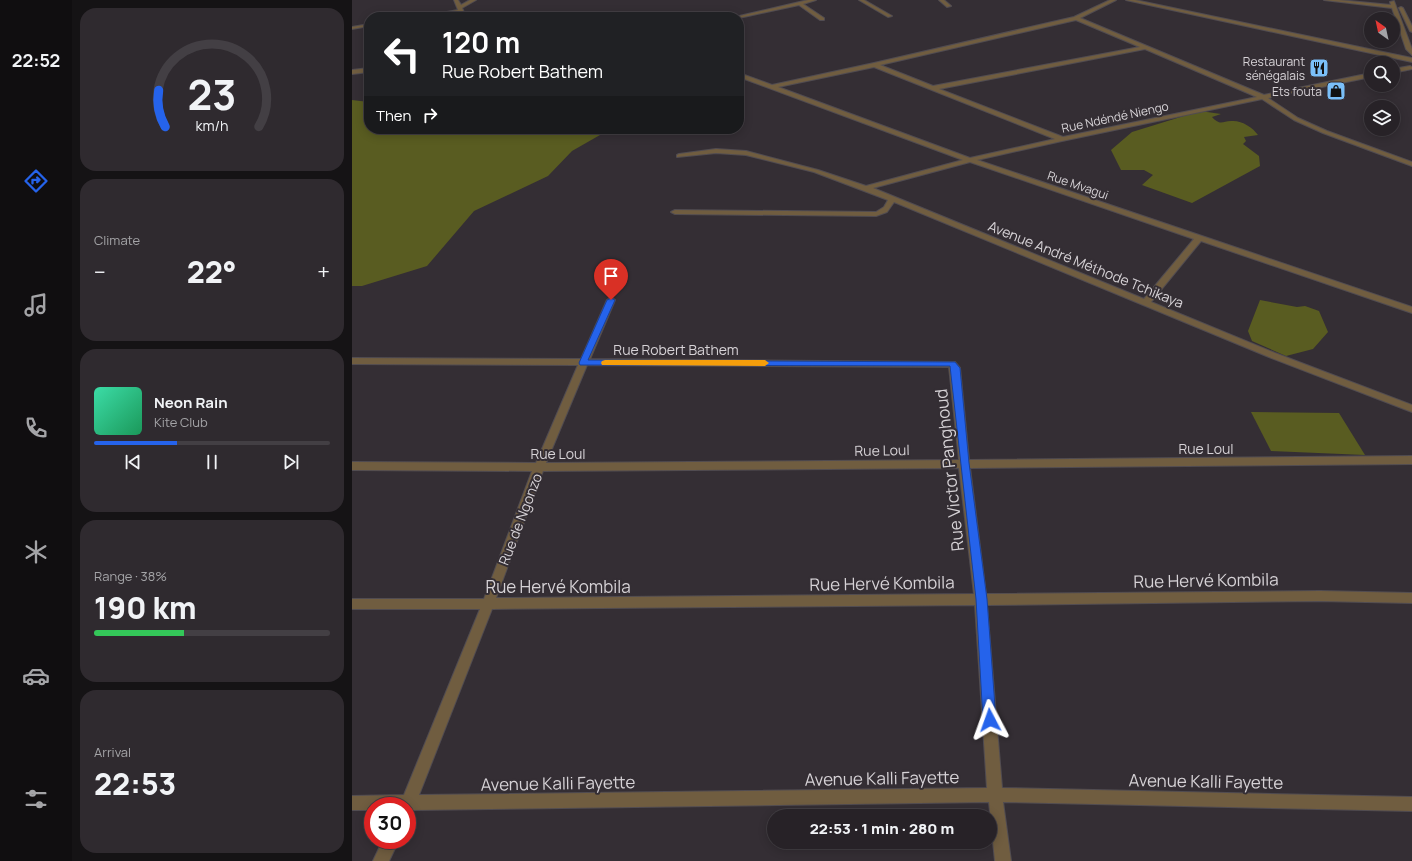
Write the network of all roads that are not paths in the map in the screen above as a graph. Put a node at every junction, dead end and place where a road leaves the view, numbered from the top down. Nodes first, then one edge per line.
1 (456, 0) edge
2 (474, 0) edge
3 (814, 0) edge
4 (861, 0) edge
5 (941, 0) edge
6 (1114, 0) edge
7 (1128, 0) edge
8 (1326, 0) edge
9 (1392, 0) edge
10 (1398, 0) edge
11 (799, 3) junction
12 (949, 6) dead end
13 (1394, 7) junction
14 (460, 9) junction
15 (1402, 10) junction
16 (1411, 11) dead end
17 (445, 12) edge
18 (462, 12) edge
19 (744, 15) edge
20 (890, 16) dead end
21 (1076, 18) junction
22 (822, 19) dead end
23 (352, 20) edge
24 (364, 26) edge
25 (353, 28) edge
26 (1412, 31) edge
27 (1146, 47) junction
28 (1410, 51) edge
29 (1381, 54) junction
30 (1388, 55) junction
31 (1411, 64) edge
32 (874, 65) junction
33 (1400, 68) edge
34 (364, 71) edge
35 (352, 72) edge
36 (1364, 76) edge
37 (744, 77) edge
38 (771, 87) junction
39 (934, 88) junction
40 (1263, 97) junction
41 (1062, 139) junction
42 (679, 156) dead end
43 (970, 160) junction
44 (1412, 164) edge
45 (866, 188) junction
46 (892, 198) junction
47 (675, 212) dead end
48 (1199, 238) junction
49 (611, 300) dead end
50 (1146, 302) junction
51 (1412, 310) edge
52 (352, 361) edge
53 (583, 363) junction
54 (952, 364) joint
55 (1412, 409) edge
56 (1412, 460) edge
57 (964, 463) junction
58 (352, 466) edge
59 (540, 467) junction
60 (1412, 598) edge
61 (981, 599) junction
62 (352, 604) edge
63 (488, 604) junction
64 (995, 795) junction
65 (411, 797) edge
66 (352, 803) edge
67 (364, 803) edge
68 (1412, 804) edge
69 (416, 805) edge
70 (387, 849) edge
71 (381, 861) edge
72 (1003, 861) edge

1 - 14 street
2 - 14 street
3 - 11 street
4 - 20 street
5 - 12 street
6 - 21 street
7 - 29 street
8 - 13 street
9 - 13 street
10 - 15 street
11 - 19 street
11 - 22 street
13 - 28 street
14 - 17 street
14 - 18 street
15 - 16 street
15 - 26 street
21 - 27 street
21 - 32 street
23 - 25 street
24 - 25 street
27 - 39 street
27 - 40 street
28 - 30 street
29 - 30 street
29 - 31 street
30 - 31 street
31 - 33 street
32 - 38 street
32 - 39 street
34 - 35 street
36 - 40 street, Rue Ndéndé Niengo
37 - 38 street, Rue Mvagui
38 - 43 street, Rue Mvagui
39 - 41 street
40 - 41 street, Rue Ndéndé Niengo
40 - 44 street
41 - 43 street, Rue Ndéndé Niengo
42 - 45 street, Avenue André Méthode Tchikaya
43 - 45 street, Rue Ndéndé Niengo
43 - 48 street, Rue Mvagui
45 - 46 street, Avenue André Méthode Tchikaya
46 - 47 street
46 - 50 street, Avenue André Méthode Tchikaya
48 - 50 street
48 - 51 street, Rue Mvagui
49 - 53 street, Rue de Ngonzo
50 - 55 street, Avenue André Méthode Tchikaya
52 - 53 street, Rue Robert Bathem
53 - 54 street, Rue Robert Bathem
53 - 59 street, Rue de Ngonzo
54 - 57 street, Rue Victor Panghoud
56 - 57 street, Rue Loul
57 - 59 street, Rue Loul
57 - 61 street, Rue Victor Panghoud
58 - 59 street, Rue Loul
59 - 63 street, Rue de Ngonzo
60 - 61 street, Rue Hervé Kombila
61 - 63 street, Rue Hervé Kombila
61 - 64 street, Rue Victor Panghoud
62 - 63 street, Rue Hervé Kombila
63 - 65 street, Rue de Ngonzo
64 - 68 street, Avenue Kalli Fayette
64 - 69 street, Avenue Kalli Fayette
64 - 72 street, Rue Victor Panghoud
66 - 67 street, Avenue Kalli Fayette
70 - 71 street

